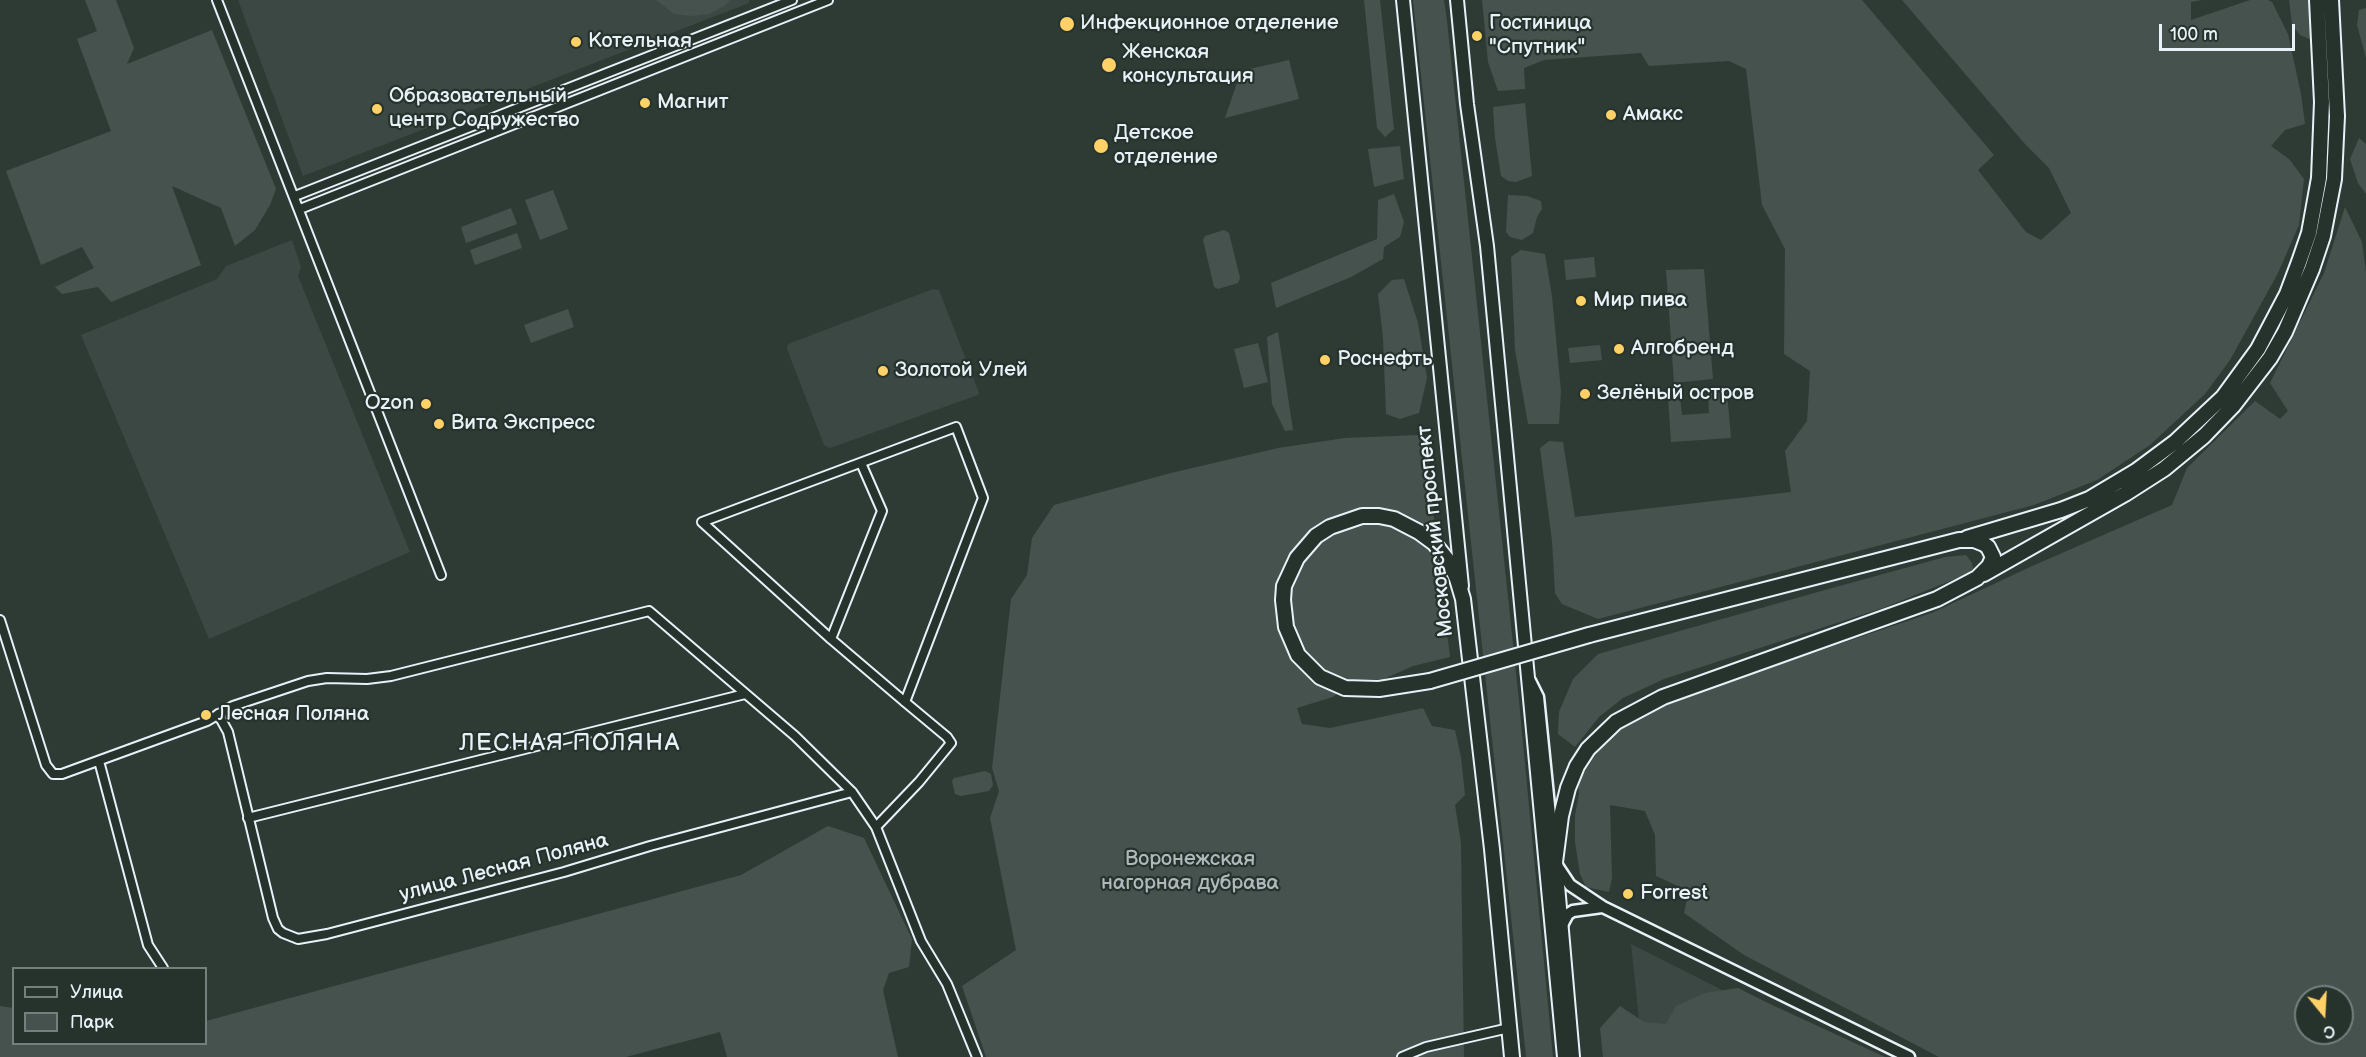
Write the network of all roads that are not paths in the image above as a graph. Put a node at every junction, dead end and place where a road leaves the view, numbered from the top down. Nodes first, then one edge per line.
1 (217, 0) edge
2 (792, 0) edge
3 (828, 0) edge
4 (1403, 0) edge
5 (1457, 0) edge
6 (2317, 0) edge
7 (2331, 0) edge
8 (295, 196) junction
9 (300, 208) junction
10 (861, 463) junction
11 (1959, 540) junction
12 (441, 575) dead end
13 (1977, 578) junction
14 (1463, 599) junction
15 (0, 620) edge
16 (831, 639) junction
17 (1527, 675) junction
18 (745, 694) junction
19 (905, 702) junction
20 (218, 714) junction
21 (99, 760) junction
22 (852, 792) junction
23 (248, 818) junction
24 (876, 827) junction
25 (1556, 862) junction
26 (1603, 907) junction
27 (1561, 927) junction
28 (162, 967) edge
29 (1509, 1028) junction
30 (977, 1057) edge
31 (1402, 1057) edge
32 (1512, 1057) edge
33 (1564, 1057) edge
34 (1572, 1057) edge
35 (1909, 1057) edge

1 - 8 street
2 - 8 street
3 - 9 street
4 - 14 main road, Московский проспект
5 - 17 main road
6 - 11 highway
7 - 13 highway
8 - 9 street
9 - 12 street
10 - 16 street
10 - 16 street
10 - 19 street
11 - 13 highway
11 - 14 highway, bridge
13 - 25 highway
14 - 29 highway, Московский проспект
15 - 21 street
16 - 19 street
17 - 25 street
17 - 33 main road
18 - 20 street
18 - 22 street
18 - 23 street
19 - 24 street
20 - 21 street
20 - 23 street, улица Лесная Поляна
21 - 28 street
22 - 23 street, улица Лесная Поляна
22 - 24 street
24 - 30 street
25 - 26 street
25 - 27 highway
26 - 27 street
26 - 35 street
27 - 34 highway
29 - 31 street
29 - 32 highway, Московский проспект

